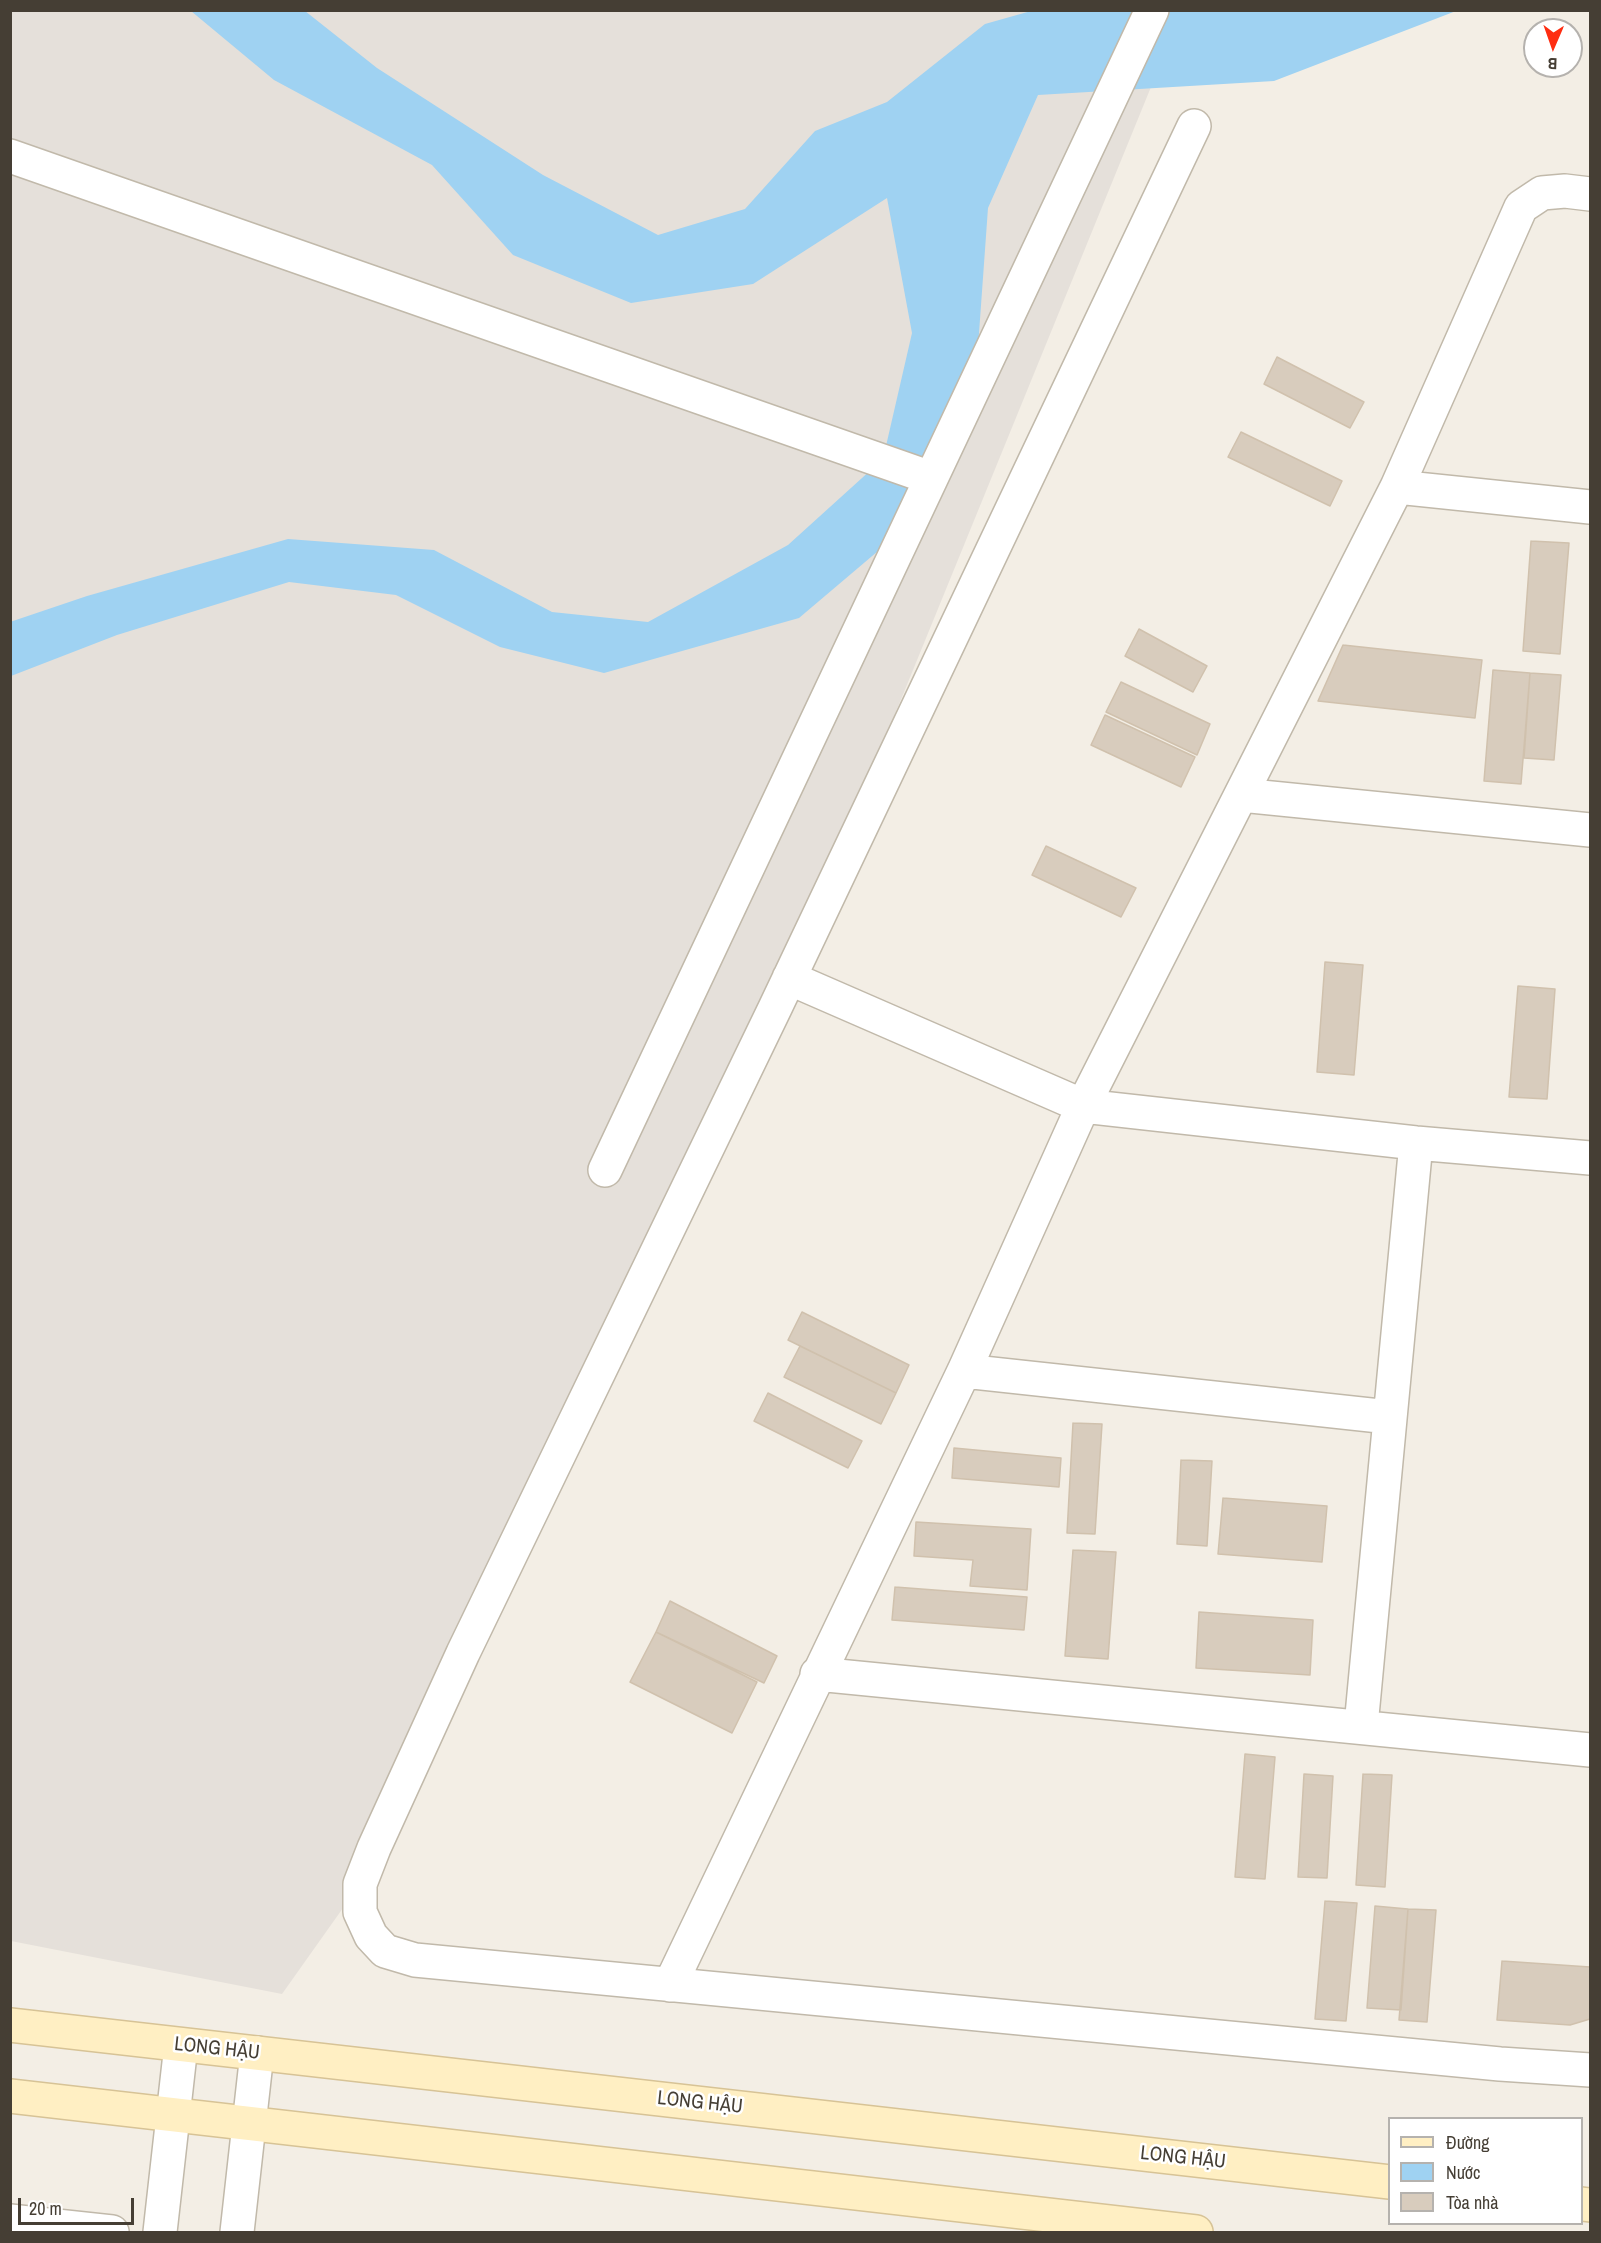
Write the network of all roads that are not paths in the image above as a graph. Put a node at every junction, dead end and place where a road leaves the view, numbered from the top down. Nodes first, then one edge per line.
1 (1152, 10) edge
2 (1194, 126) dead end
3 (10, 156) edge
4 (1590, 194) edge
5 (931, 478) junction
6 (1397, 487) junction
7 (1590, 507) edge
8 (1241, 795) junction
9 (1590, 830) edge
10 (789, 978) junction
11 (1083, 1106) junction
12 (1416, 1143) junction
13 (1590, 1158) edge
14 (605, 1170) dead end
15 (964, 1371) junction
16 (1389, 1417) junction
17 (817, 1674) junction
18 (1361, 1726) junction
19 (1590, 1750) edge
20 (670, 1985) junction
21 (10, 2025) edge
22 (181, 2045) junction
23 (257, 2053) junction
24 (1590, 2070) edge
25 (10, 2096) edge
26 (173, 2115) junction
27 (249, 2124) junction
28 (1388, 2182) edge
29 (10, 2221) edge
30 (112, 2232) edge
31 (160, 2232) edge
32 (237, 2232) edge
33 (1196, 2232) edge

1 - 5 street
2 - 10 street
3 - 5 street
4 - 6 street
5 - 14 street
6 - 7 street
6 - 8 street
8 - 9 street
8 - 11 street
10 - 11 street
10 - 20 street
11 - 12 street
11 - 15 street
12 - 13 street
12 - 16 street
15 - 16 street
15 - 17 street
16 - 18 street
17 - 18 street
17 - 20 street
18 - 19 street
20 - 24 street
21 - 22 main road, LONG HẬU
22 - 23 main road, LONG HẬU
22 - 26 street
23 - 27 street
23 - 28 main road, LONG HẬU
25 - 26 main road
26 - 27 main road
26 - 31 street
27 - 32 street
27 - 33 main road
29 - 30 street

